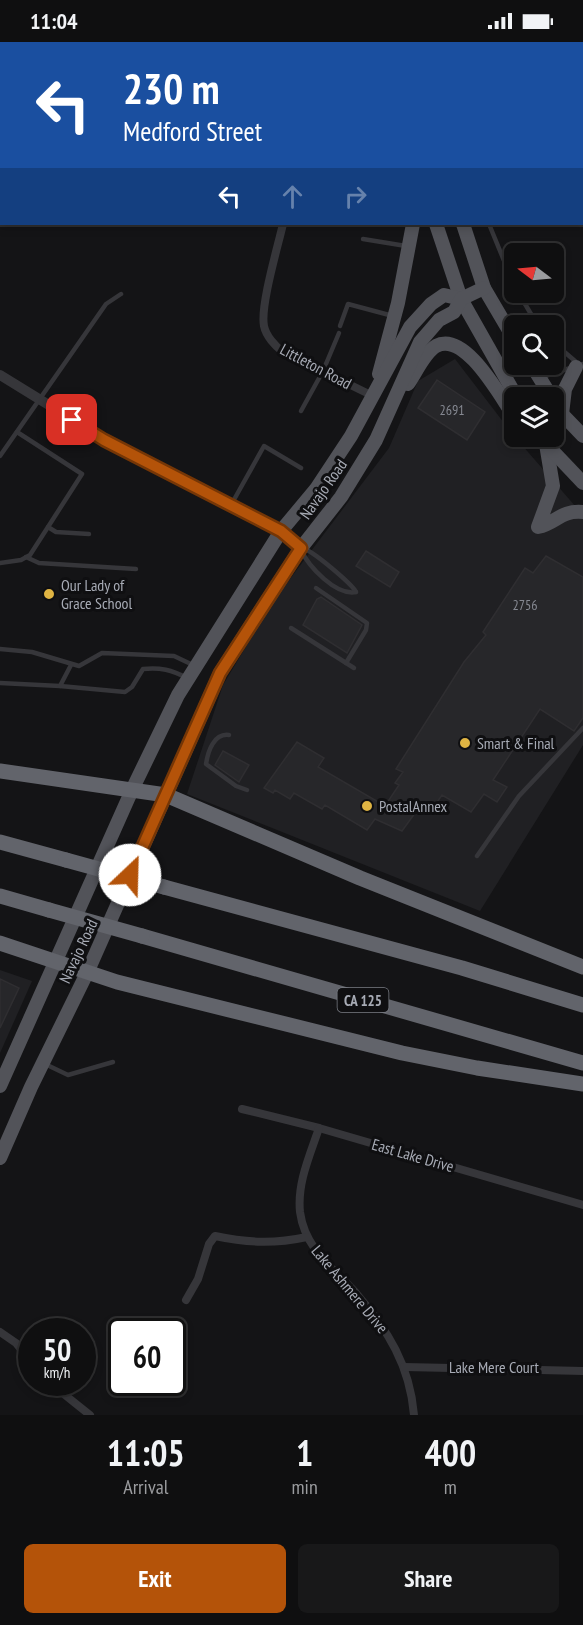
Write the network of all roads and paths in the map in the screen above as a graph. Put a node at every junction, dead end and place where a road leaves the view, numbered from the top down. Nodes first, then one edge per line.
1 (283, 225) edge
2 (413, 225) edge
3 (436, 225) edge
4 (463, 225) edge
5 (489, 225) edge
6 (363, 239) dead end
7 (409, 247) junction
8 (504, 261) edge
9 (484, 288) junction
10 (121, 294) dead end
11 (461, 299) junction
12 (393, 316) junction
13 (504, 322) edge
14 (340, 326) dead end
15 (339, 333) dead end
16 (564, 352) edge
17 (580, 366) edge
18 (323, 371) junction
19 (0, 375) edge
20 (538, 375) edge
21 (540, 378) junction
22 (511, 387) edge
23 (546, 387) edge
24 (373, 396) junction
25 (564, 397) edge
26 (40, 401) junction
27 (504, 401) edge
28 (392, 408) junction
29 (301, 411) dead end
30 (564, 416) edge
31 (17, 432) junction
32 (583, 436) edge
33 (544, 447) edge
34 (549, 447) edge
35 (0, 456) edge
36 (301, 468) dead end
37 (583, 483) edge
38 (231, 505) junction
39 (583, 512) edge
40 (48, 527) junction
41 (281, 531) junction
42 (89, 534) dead end
43 (301, 548) junction
44 (26, 557) junction
45 (0, 563) edge
46 (136, 569) dead end
47 (316, 588) dead end
48 (291, 628) dead end
49 (0, 649) edge
50 (346, 663) junction
51 (71, 665) junction
52 (354, 668) dead end
53 (192, 673) junction
54 (0, 683) edge
55 (60, 686) junction
56 (583, 728) edge
57 (230, 735) dead end
58 (0, 771) edge
59 (132, 790) junction
60 (247, 790) dead end
61 (166, 795) junction
62 (0, 840) edge
63 (477, 856) dead end
64 (0, 896) edge
65 (0, 901) edge
66 (50, 910) junction
67 (0, 943) edge
68 (54, 962) junction
69 (583, 967) edge
70 (87, 973) junction
71 (583, 1005) edge
72 (113, 1062) dead end
73 (43, 1063) junction
74 (583, 1063) edge
75 (583, 1084) edge
76 (0, 1086) edge
77 (242, 1109) dead end
78 (319, 1128) junction
79 (0, 1158) edge
80 (583, 1205) edge
81 (307, 1237) junction
82 (186, 1300) dead end
83 (0, 1332) edge
84 (18, 1345) edge
85 (404, 1367) junction
86 (583, 1371) edge
87 (66, 1396) edge
88 (90, 1415) edge
89 (414, 1415) edge

1 - 18 street, Littleton Road
2 - 7 main road
3 - 11 main road
4 - 9 main road
5 - 8 lane
6 - 7 lane
7 - 12 main road
9 - 11 main road, Navajo Road
9 - 13 main road
10 - 26 lane
11 - 22 main road
11 - 24 main road, Navajo Road
11 - 28 main road, Navajo Road
12 - 14 lane
12 - 24 main road
15 - 18 lane
16 - 17 lane
17 - 21 lane
17 - 25 main road
18 - 24 street, Littleton Road
18 - 29 lane
19 - 26 street
20 - 21 main road
21 - 23 main road
24 - 41 main road, Navajo Road
26 - 31 lane
26 - 38 street
27 - 28 main road
28 - 43 main road, Navajo Road
30 - 32 main road
31 - 35 lane
31 - 40 lane
33 - 39 main road
34 - 37 main road
36 - 38 lane
38 - 41 street
40 - 42 lane
40 - 44 lane
41 - 43 street
41 - 53 main road, Navajo Road
43 - 43 lane
43 - 61 main road, Navajo Road
44 - 45 lane
44 - 46 lane
47 - 50 lane
48 - 50 lane
49 - 51 lane
50 - 52 lane
51 - 53 lane
51 - 55 lane
53 - 55 lane
53 - 59 main road, Navajo Road
54 - 55 lane
56 - 63 lane
57 - 60 lane
58 - 59 highway
59 - 61 highway
59 - 68 main road, Navajo Road
61 - 69 highway
61 - 70 main road, Navajo Road
62 - 71 highway, bridge
64 - 66 highway, CA 125
65 - 66 highway
66 - 74 highway, CA 125, bridge
67 - 68 highway
68 - 70 highway
68 - 76 main road, Navajo Road
70 - 73 main road, Navajo Road
70 - 75 highway
72 - 73 lane
73 - 79 main road, Navajo Road
77 - 78 street, East Lake Drive
78 - 80 street, East Lake Drive
78 - 81 street, Lake Ashmere Drive
81 - 82 street
81 - 85 street, Lake Ashmere Drive
83 - 84 street
85 - 86 street, Lake Mere Court
85 - 89 street, Lake Ashmere Drive
87 - 88 street

